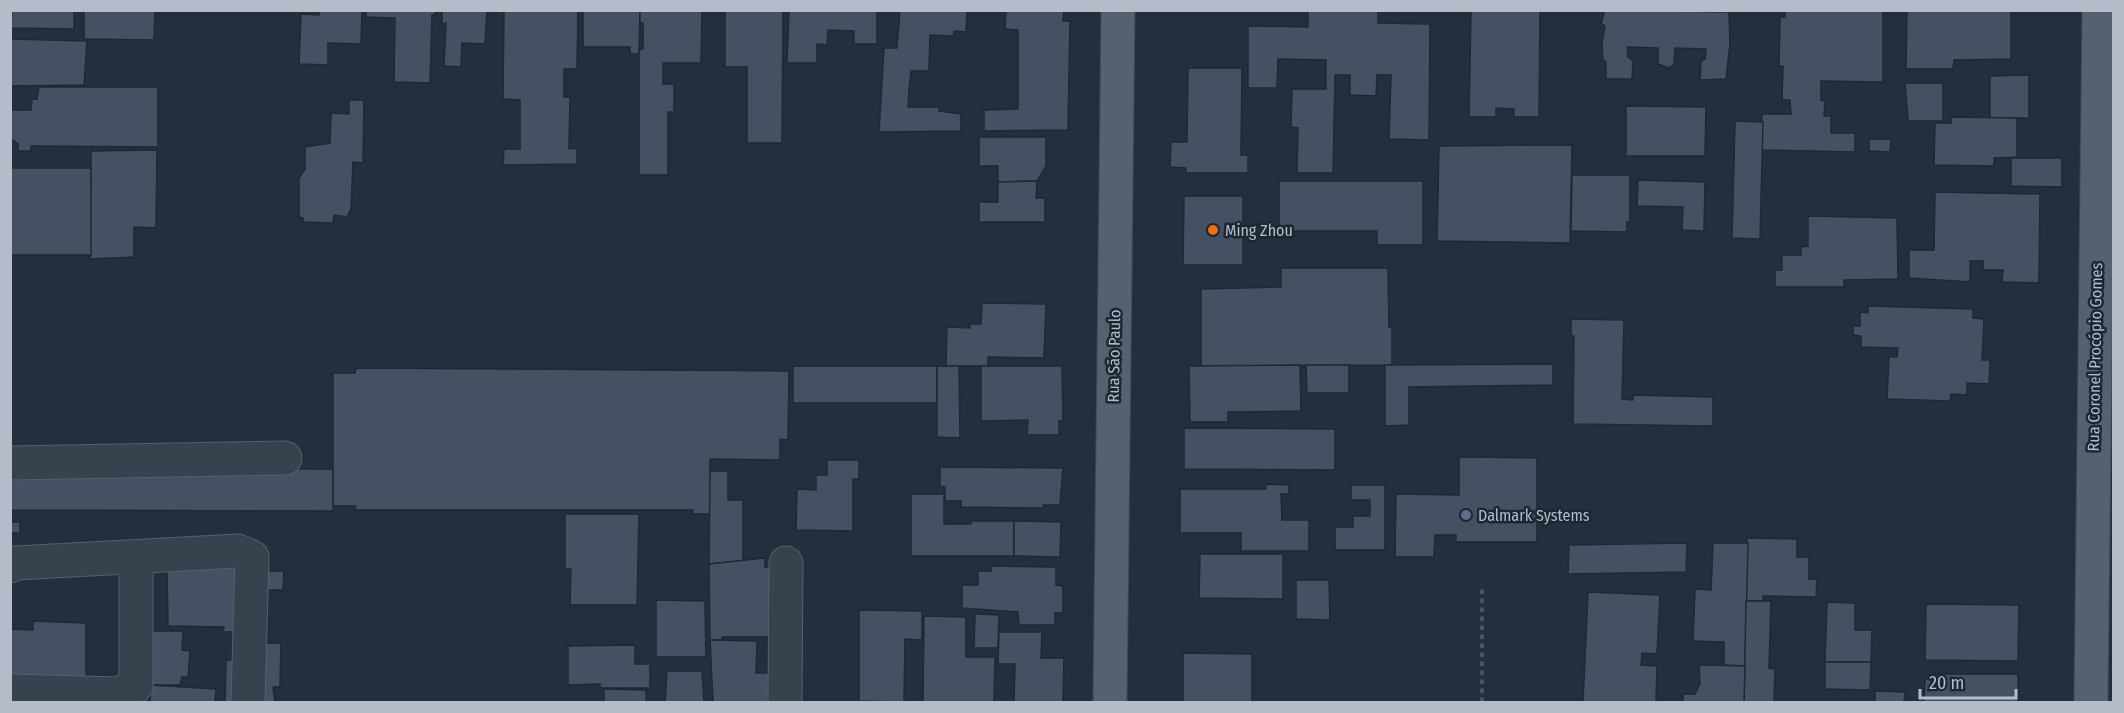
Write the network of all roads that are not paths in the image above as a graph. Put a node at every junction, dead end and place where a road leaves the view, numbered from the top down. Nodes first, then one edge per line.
1 (1118, 10) edge
2 (2099, 10) edge
3 (285, 458) dead end
4 (10, 463) edge
5 (136, 557) junction
6 (786, 563) dead end
7 (10, 566) edge
8 (10, 691) edge
9 (248, 702) edge
10 (785, 702) edge
11 (1110, 702) edge
12 (2091, 702) edge

1 - 11 main road, Rua São Paulo
2 - 12 main road, Rua Coronel Procópio Gomes
3 - 4 street
5 - 7 street
5 - 8 street
5 - 9 street
6 - 10 street

